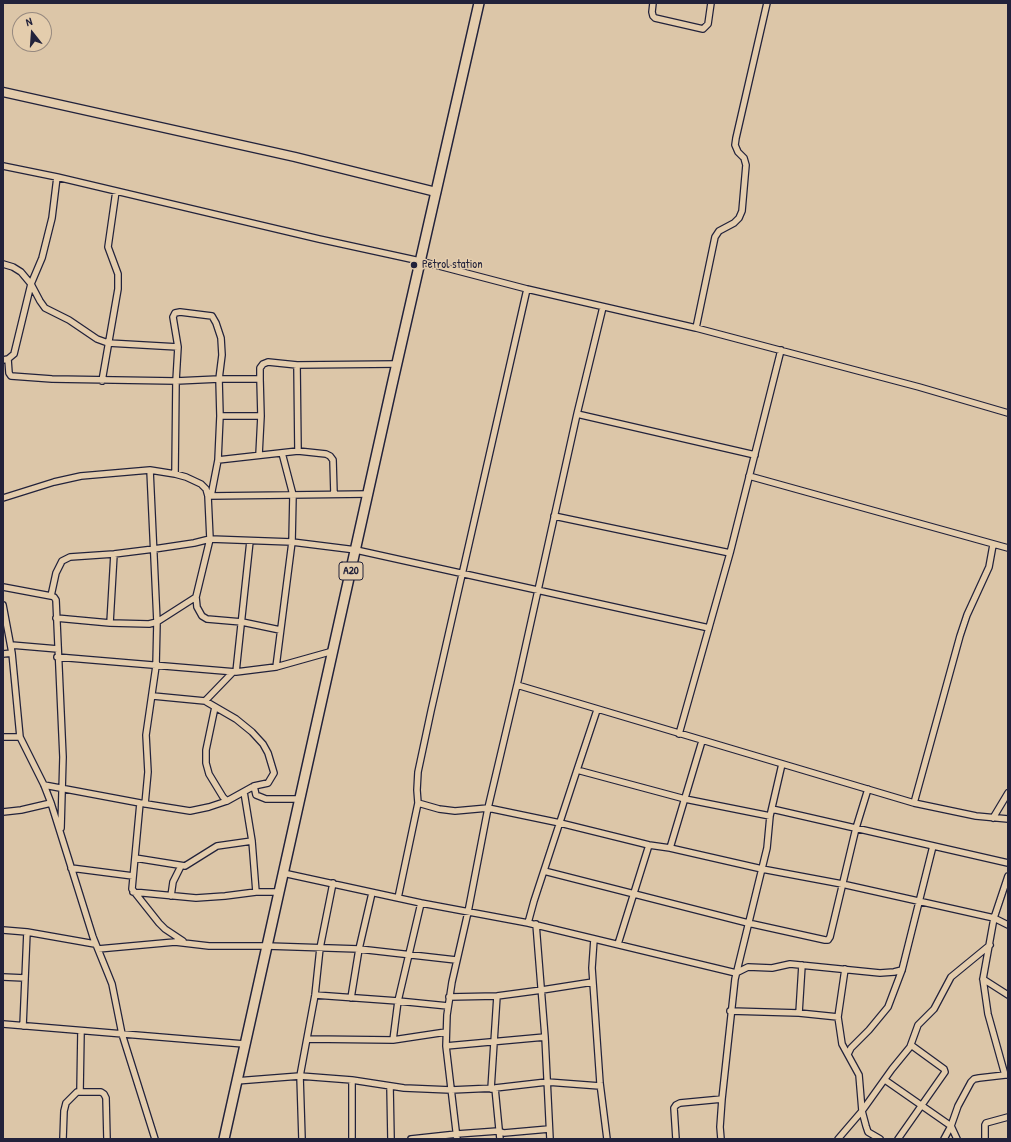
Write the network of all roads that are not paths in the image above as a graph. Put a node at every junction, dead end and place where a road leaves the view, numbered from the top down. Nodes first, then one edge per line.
1 (479, 3) edge
2 (653, 3) edge
3 (711, 3) edge
4 (767, 3) edge
5 (3, 92) edge
6 (3, 166) edge
7 (57, 177) junction
8 (116, 191) junction
9 (436, 192) junction
10 (420, 261) junction
11 (3, 264) edge
12 (31, 284) junction
13 (527, 289) junction
14 (603, 307) junction
15 (696, 328) junction
16 (108, 343) junction
17 (178, 347) junction
18 (781, 350) junction
19 (6, 360) edge
20 (397, 364) junction
21 (297, 365) junction
22 (219, 379) junction
23 (260, 379) junction
24 (102, 381) junction
25 (176, 381) junction
26 (577, 414) junction
27 (1008, 414) edge
28 (220, 416) junction
29 (261, 416) junction
30 (298, 451) junction
31 (282, 453) junction
32 (755, 454) junction
33 (259, 455) junction
34 (218, 460) junction
35 (150, 470) junction
36 (175, 474) junction
37 (749, 476) junction
38 (334, 494) junction
39 (368, 494) junction
40 (293, 495) junction
41 (210, 496) junction
42 (3, 498) edge
43 (554, 516) junction
44 (210, 539) junction
45 (250, 541) junction
46 (292, 542) junction
47 (993, 545) junction
48 (1008, 548) edge
49 (154, 549) junction
50 (356, 550) junction
51 (730, 553) junction
52 (114, 554) junction
53 (462, 574) junction
54 (3, 587) edge
55 (538, 590) junction
56 (51, 596) junction
57 (196, 597) junction
58 (3, 608) edge
59 (56, 618) junction
60 (157, 622) junction
61 (242, 622) junction
62 (110, 623) junction
63 (709, 628) junction
64 (280, 630) junction
65 (11, 645) junction
66 (58, 649) junction
67 (333, 651) junction
68 (12, 653) junction
69 (3, 654) edge
70 (57, 657) junction
71 (156, 666) junction
72 (276, 667) junction
73 (234, 672) junction
74 (517, 685) junction
75 (153, 696) junction
76 (205, 701) junction
77 (215, 707) junction
78 (597, 710) junction
79 (679, 734) junction
80 (3, 737) edge
81 (20, 737) junction
82 (702, 741) junction
83 (782, 764) junction
84 (577, 770) junction
85 (44, 785) junction
86 (254, 786) junction
87 (62, 789) junction
88 (868, 789) junction
89 (244, 792) junction
90 (1008, 793) edge
91 (685, 798) junction
92 (300, 799) junction
93 (227, 801) junction
94 (51, 803) junction
95 (418, 803) junction
96 (914, 803) junction
97 (142, 804) junction
98 (488, 808) junction
99 (772, 809) junction
100 (3, 812) edge
101 (770, 816) junction
102 (993, 818) junction
103 (1008, 820) edge
104 (560, 823) junction
105 (856, 828) junction
106 (61, 834) junction
107 (252, 841) junction
108 (649, 845) junction
109 (933, 846) junction
110 (670, 848) junction
111 (135, 858) junction
112 (1008, 863) edge
113 (181, 866) junction
114 (71, 868) junction
115 (762, 869) junction
116 (544, 871) junction
117 (283, 873) junction
118 (133, 876) junction
119 (1008, 876) edge
120 (333, 883) junction
121 (842, 884) junction
122 (133, 891) junction
123 (256, 892) junction
124 (278, 892) junction
125 (372, 893) junction
126 (634, 894) junction
127 (171, 896) junction
128 (398, 898) junction
129 (918, 902) junction
130 (421, 903) junction
131 (468, 912) junction
132 (994, 918) junction
133 (528, 922) junction
134 (748, 923) junction
135 (536, 924) junction
136 (1008, 925) edge
137 (3, 930) edge
138 (27, 932) junction
139 (594, 939) junction
140 (184, 942) junction
141 (618, 944) junction
142 (990, 945) junction
143 (97, 946) junction
144 (267, 946) junction
145 (320, 948) junction
146 (360, 949) junction
147 (409, 955) junction
148 (456, 960) junction
149 (802, 965) junction
150 (845, 969) junction
151 (902, 970) junction
152 (736, 973) junction
153 (3, 977) edge
154 (25, 978) junction
155 (983, 979) junction
156 (593, 982) junction
157 (542, 990) junction
158 (314, 995) junction
159 (1008, 995) edge
160 (497, 996) junction
161 (449, 997) junction
162 (351, 998) junction
163 (398, 1001) junction
164 (448, 1006) junction
165 (730, 1011) junction
166 (799, 1014) junction
167 (838, 1017) junction
168 (3, 1024) edge
169 (23, 1026) junction
170 (81, 1031) junction
171 (446, 1032) junction
172 (122, 1034) junction
173 (545, 1037) junction
174 (307, 1039) junction
175 (393, 1040) junction
176 (495, 1042) junction
177 (244, 1044) junction
178 (911, 1045) junction
179 (446, 1046) junction
180 (848, 1054) junction
181 (1007, 1075) edge
182 (300, 1076) junction
183 (236, 1080) junction
184 (352, 1080) junction
185 (885, 1080) junction
186 (547, 1082) junction
187 (390, 1086) junction
188 (600, 1086) junction
189 (493, 1089) junction
190 (451, 1090) junction
191 (80, 1092) junction
192 (722, 1099) junction
193 (922, 1104) junction
194 (862, 1111) junction
195 (1008, 1117) edge
196 (951, 1126) junction
197 (549, 1129) junction
198 (498, 1131) junction
199 (457, 1136) edge
200 (63, 1139) edge
201 (106, 1139) edge
202 (155, 1139) edge
203 (224, 1139) edge
204 (302, 1139) edge
205 (352, 1139) edge
206 (391, 1139) edge
207 (411, 1139) edge
208 (500, 1139) edge
209 (550, 1139) edge
210 (607, 1139) edge
211 (676, 1139) edge
212 (721, 1139) edge
213 (838, 1139) edge
214 (880, 1139) edge
215 (898, 1139) edge
216 (944, 1139) edge
217 (957, 1139) edge
218 (985, 1139) edge

1 - 9 main road, A20
2 - 3 street
4 - 15 street
5 - 9 street
6 - 7 street
7 - 8 street
7 - 12 street
8 - 10 street
8 - 16 street
9 - 10 main road, A20
10 - 13 street
10 - 20 main road, A20
11 - 12 street
12 - 16 street
12 - 19 street
13 - 14 street
13 - 53 street
14 - 15 street
14 - 26 street
15 - 18 street
16 - 17 street
16 - 24 street
17 - 22 street
17 - 25 street
18 - 27 street
18 - 32 street
19 - 24 street
20 - 21 street
20 - 39 main road, A20
21 - 23 street
21 - 30 street
22 - 23 street
22 - 25 street
22 - 28 street
23 - 29 street
24 - 25 street
25 - 36 street
26 - 32 street
26 - 43 street
28 - 29 street
28 - 34 street
29 - 33 street
30 - 31 street
30 - 38 street
31 - 33 street
31 - 40 street
32 - 37 street
33 - 34 street
34 - 41 street
35 - 36 street
35 - 42 street
35 - 49 street
36 - 41 street
37 - 47 street
37 - 51 street
38 - 39 street
38 - 40 street
39 - 50 main road, A20
40 - 41 street
40 - 46 street
41 - 44 street
43 - 51 street
43 - 55 street
44 - 45 street
44 - 49 street
44 - 57 street
45 - 46 street
45 - 61 street
46 - 50 street
46 - 64 street
47 - 48 street
47 - 96 street
49 - 52 street
49 - 60 street
50 - 53 street
50 - 67 main road, A20
51 - 63 street
52 - 56 street
52 - 62 street
53 - 55 street
53 - 95 street
54 - 56 street
55 - 63 street
55 - 74 street
56 - 59 street
57 - 60 street
57 - 61 street
58 - 65 street
59 - 62 street
59 - 66 street
60 - 62 street
60 - 71 street
61 - 64 street
61 - 73 street
63 - 79 street
64 - 72 street
65 - 66 street
65 - 68 street
66 - 70 street
67 - 72 street
67 - 92 main road, A20
68 - 69 street
68 - 81 street
70 - 71 street
70 - 87 street
71 - 73 street
71 - 75 street
72 - 73 street
73 - 76 street
74 - 78 street
74 - 98 street
75 - 76 street
75 - 97 street
76 - 77 street
77 - 86 street
77 - 93 street
78 - 79 street
78 - 84 street
79 - 82 street
80 - 81 street
81 - 85 street
82 - 83 street
82 - 91 street
83 - 88 street
83 - 99 street
84 - 91 street
84 - 104 street
85 - 87 street
85 - 94 street
86 - 89 street
86 - 92 street
87 - 97 street
87 - 106 street
88 - 96 street
88 - 105 street
89 - 93 street
89 - 107 street
90 - 102 street
91 - 101 street
91 - 110 street
92 - 117 main road, A20
93 - 97 street
94 - 100 street
94 - 106 street
95 - 98 street
95 - 128 street
96 - 102 street
97 - 111 street
98 - 104 street
98 - 131 street
99 - 101 street
99 - 105 street
101 - 115 street
102 - 103 street
104 - 108 street
104 - 116 street
105 - 109 street
105 - 121 street
106 - 114 street
107 - 113 street
107 - 123 street
108 - 110 street
108 - 126 street
109 - 112 street
109 - 129 street
110 - 115 street
111 - 113 street
111 - 118 street
113 - 127 street
114 - 118 street
114 - 143 street
115 - 121 street
115 - 134 street
116 - 126 street
116 - 133 street
117 - 120 street
117 - 124 main road, A20
118 - 122 street
119 - 132 street
120 - 125 street
120 - 145 street
121 - 129 street
121 - 134 street
122 - 127 street
122 - 140 street
123 - 124 street
123 - 127 street
124 - 144 main road, A20
125 - 128 street
125 - 146 street
126 - 134 street
126 - 141 street
128 - 130 street
129 - 132 street
129 - 151 street
130 - 131 street
130 - 147 street
131 - 133 street
131 - 148 street
132 - 136 street
132 - 142 street
133 - 135 street
134 - 152 street
135 - 139 street
135 - 157 street
137 - 138 street
138 - 143 street
138 - 154 street
139 - 141 street
139 - 156 street
140 - 143 street
140 - 144 street
141 - 152 street
142 - 155 street
142 - 178 street
143 - 172 street
144 - 145 street
144 - 177 main road, A20
145 - 146 street
145 - 158 street
146 - 147 street
146 - 162 street
147 - 148 street
147 - 163 street
148 - 161 street
149 - 150 street
149 - 152 street
149 - 166 street
150 - 151 street
150 - 167 street
151 - 180 street
152 - 165 street
153 - 154 street
154 - 169 street
155 - 159 street
155 - 181 street
156 - 157 street
156 - 188 street
157 - 160 street
157 - 173 street
158 - 162 street
158 - 174 street
160 - 161 street
160 - 176 street
161 - 164 street
162 - 163 street
163 - 164 street
163 - 175 street
164 - 171 street
165 - 166 street
165 - 192 street
166 - 167 street
167 - 180 street
168 - 169 street
169 - 170 street
170 - 172 street
170 - 191 street
171 - 175 street
171 - 179 street
172 - 177 street
172 - 202 street
173 - 176 street
173 - 186 street
174 - 175 street
174 - 182 street
176 - 179 street
176 - 189 street
177 - 183 main road, A20
178 - 185 street
178 - 193 street
179 - 190 street
180 - 194 street
181 - 196 street
182 - 183 street
182 - 184 street
182 - 204 street
183 - 203 main road, A20
184 - 187 street
184 - 205 street
185 - 193 street
185 - 194 street
186 - 188 street
186 - 189 street
186 - 197 street
187 - 190 street
187 - 206 street
188 - 210 street
189 - 190 street
189 - 198 street
190 - 199 street
191 - 200 street
191 - 201 street
192 - 211 street
192 - 212 street
193 - 196 street
193 - 215 street
194 - 213 street
194 - 214 street
195 - 218 street
196 - 216 street
196 - 217 street
197 - 198 street
197 - 209 street
198 - 199 street
198 - 208 street
199 - 207 street

